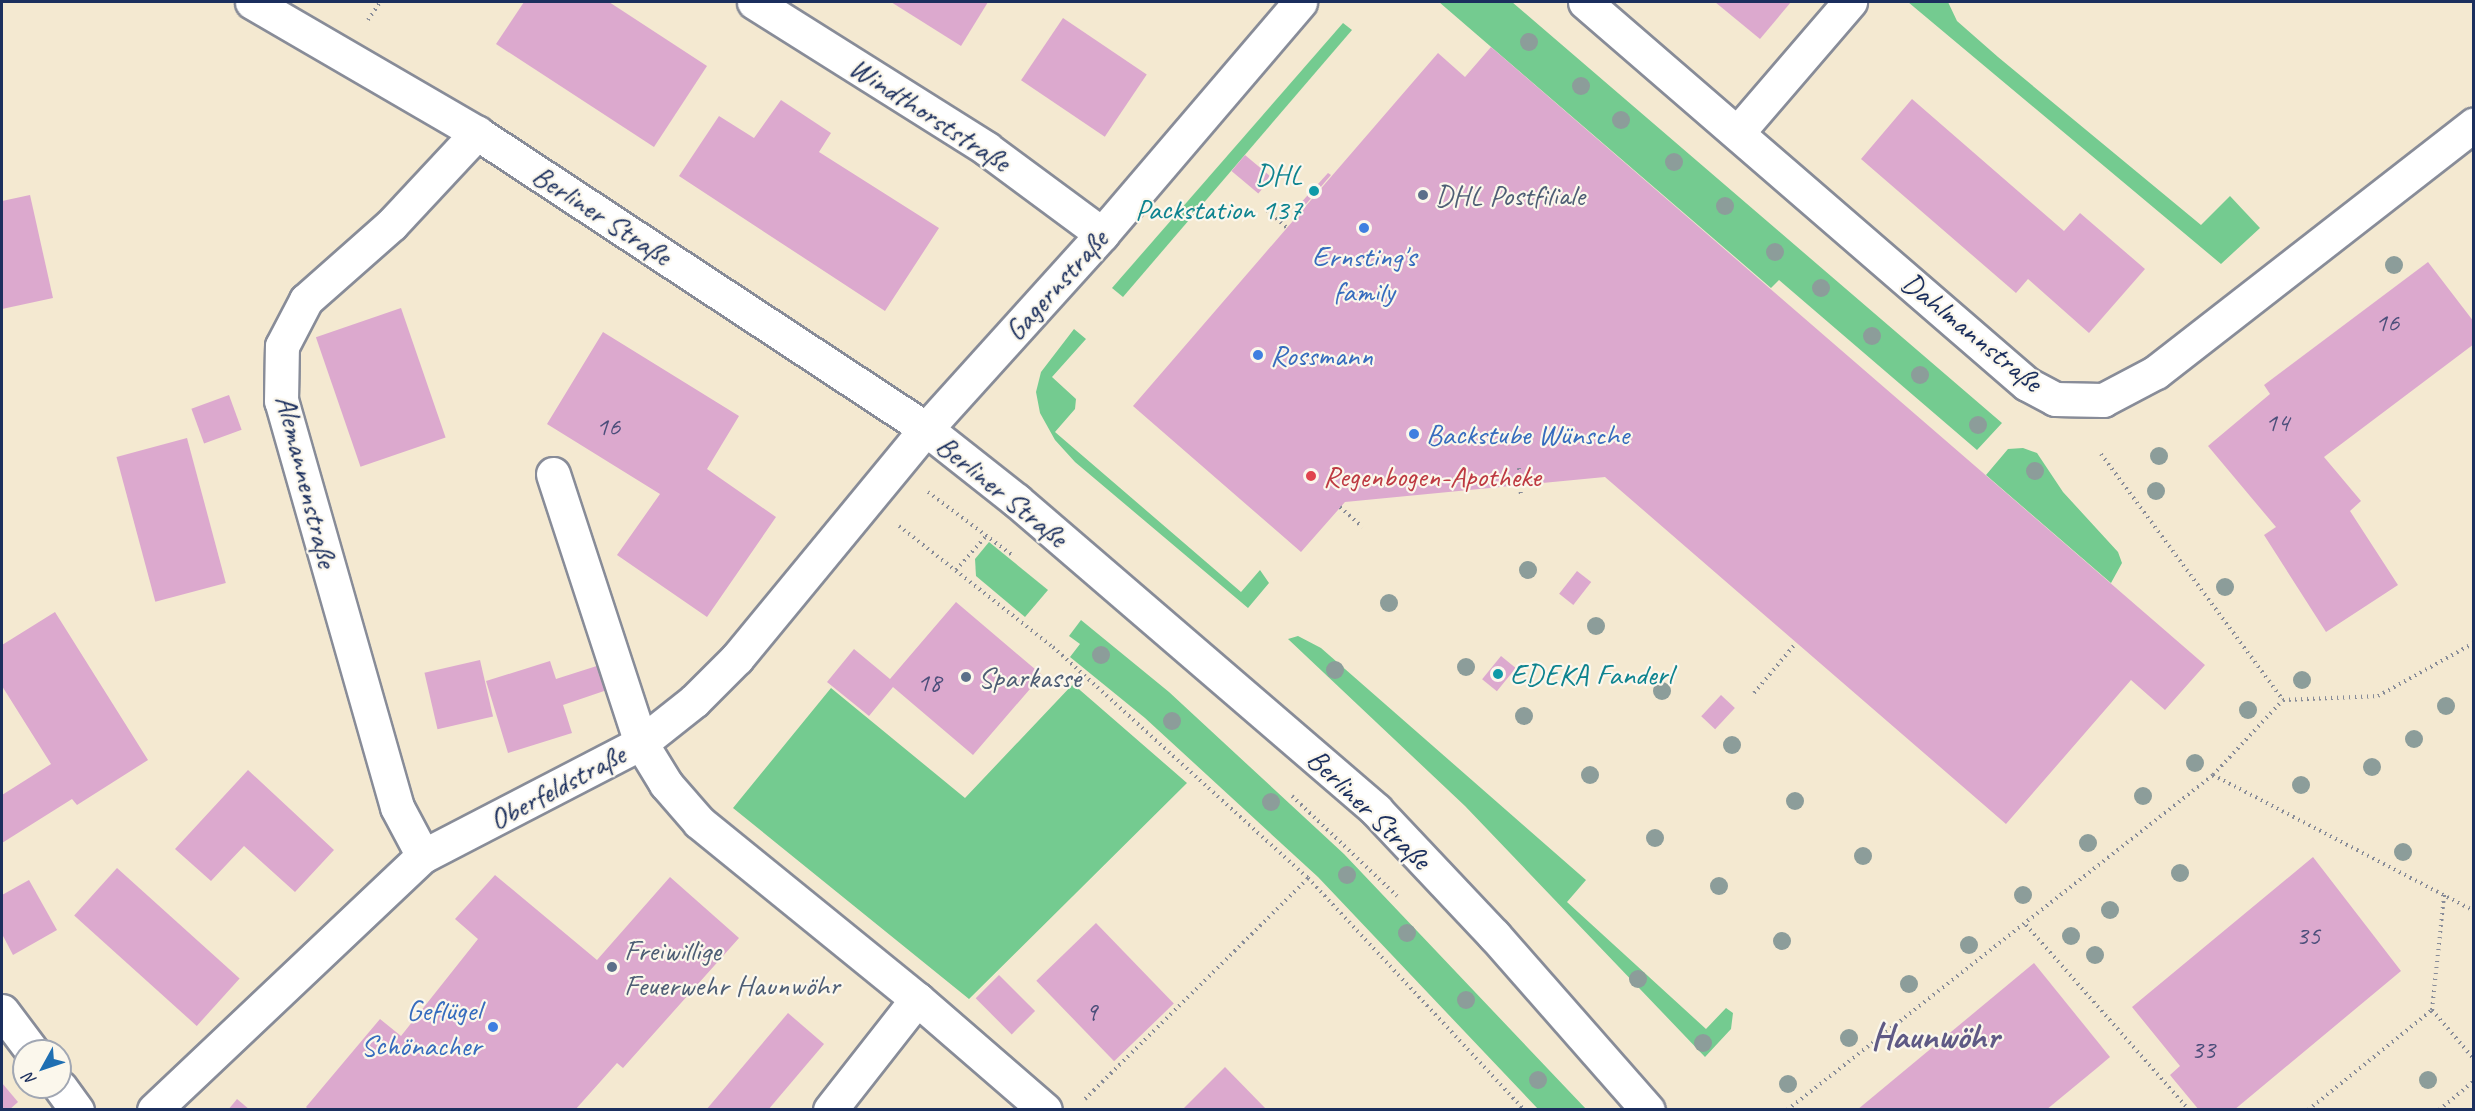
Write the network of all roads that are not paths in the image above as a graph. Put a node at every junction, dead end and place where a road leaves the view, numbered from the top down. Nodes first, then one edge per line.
1 (252, 2) edge
2 (754, 2) edge
3 (1300, 2) edge
4 (1585, 2) edge
5 (1850, 2) edge
6 (2474, 124) edge
7 (1738, 132) junction
8 (477, 133) junction
9 (1101, 234) junction
10 (926, 429) junction
11 (552, 474) dead end
12 (641, 743) junction
13 (423, 856) junction
14 (918, 999) junction
15 (2, 1011) edge
16 (23, 1039) edge
17 (154, 1110) edge
18 (830, 1110) edge
19 (1045, 1110) edge
20 (1648, 1110) edge

1 - 8 street, Berliner Straße
2 - 9 street, Windthorststraße
3 - 9 street, Gagernstraße
4 - 7 street, Dahlmannstraße
5 - 7 street
6 - 7 street, Dahlmannstraße
8 - 10 street, Berliner Straße
8 - 13 street, Alemannenstraße
9 - 10 street, Gagernstraße
10 - 12 street, Oberfeldstraße
10 - 20 street, Berliner Straße
11 - 12 street
12 - 13 street, Oberfeldstraße
12 - 14 street
13 - 17 street, Oberfeldstraße
14 - 18 street
14 - 19 street
15 - 16 street

